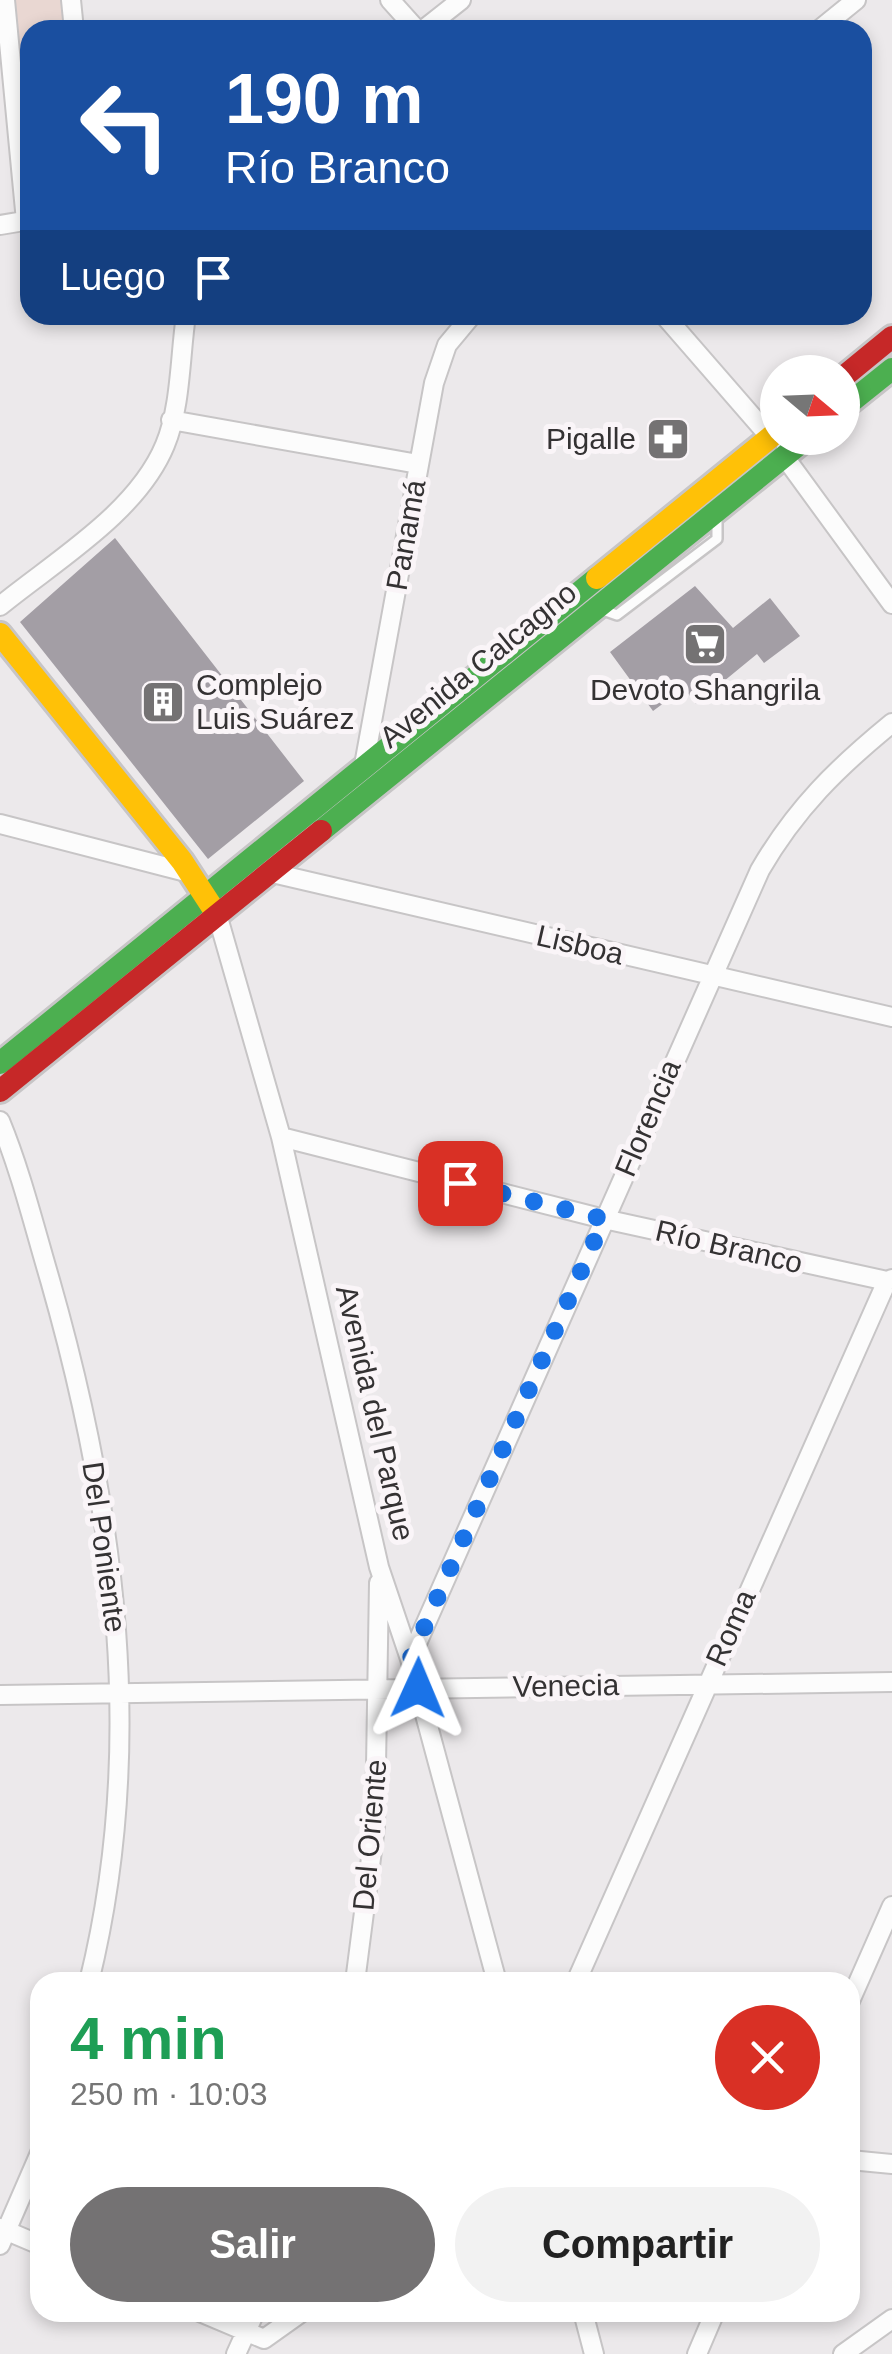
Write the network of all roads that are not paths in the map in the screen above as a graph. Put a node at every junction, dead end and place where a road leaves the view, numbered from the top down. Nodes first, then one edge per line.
1 (5, 0) edge
2 (390, 0) edge
3 (461, 0) edge
4 (856, 0) edge
5 (419, 20) edge
6 (439, 20) edge
7 (832, 20) edge
8 (20, 144) edge
9 (185, 325) edge
10 (464, 325) edge
11 (673, 325) edge
12 (892, 337) edge
13 (860, 363) edge
14 (892, 369) edge
15 (860, 395) edge
16 (171, 420) junction
17 (760, 420) edge
18 (760, 455) edge
19 (765, 455) edge
20 (788, 455) edge
21 (418, 464) junction
22 (589, 598) junction
23 (892, 604) edge
24 (0, 606) edge
25 (0, 634) edge
26 (892, 722) edge
27 (364, 765) junction
28 (0, 824) edge
29 (268, 872) junction
30 (190, 873) junction
31 (212, 906) junction
32 (710, 976) junction
33 (892, 1016) edge
34 (0, 1063) edge
35 (0, 1091) edge
36 (0, 1121) edge
37 (280, 1137) junction
38 (604, 1219) junction
39 (889, 1280) edge
40 (379, 1567) junction
41 (410, 1660) junction
42 (892, 1682) edge
43 (706, 1684) junction
44 (418, 1688) junction
45 (378, 1690) junction
46 (123, 1691) junction
47 (0, 1695) edge
48 (892, 1906) edge
49 (91, 1972) edge
50 (357, 1972) edge
51 (494, 1972) edge
52 (580, 1972) edge
53 (860, 1979) edge
54 (860, 2161) edge
55 (892, 2164) edge
56 (30, 2175) edge
57 (2, 2235) edge
58 (30, 2242) edge
59 (892, 2320) edge
60 (220, 2322) edge
61 (288, 2322) edge
62 (586, 2322) edge
63 (711, 2322) edge
64 (261, 2342) edge
65 (236, 2354) edge
66 (594, 2354) edge
67 (697, 2354) edge
68 (843, 2354) edge

1 - 8 street
2 - 5 street
3 - 6 street
4 - 7 street
9 - 16 street
10 - 21 street, Panamá
11 - 17 street
12 - 13 street
14 - 15 street
16 - 21 street
16 - 24 street
18 - 22 street, Avenida Calcagno
19 - 22 street, Avenida Calcagno
20 - 23 street
21 - 27 street, Panamá
22 - 27 street, Avenida Calcagno
22 - 29 street, Avenida Calcagno
25 - 30 street, Avenida del Parque
26 - 32 street, Florencia
27 - 31 street, Avenida Calcagno
28 - 30 street
29 - 31 street, Avenida Calcagno
29 - 32 street, Lisboa
30 - 31 street, Avenida del Parque
31 - 34 street, Avenida Calcagno
31 - 35 street, Avenida Calcagno
31 - 37 street, Avenida del Parque
32 - 33 street, Lisboa
32 - 38 street, Florencia
36 - 46 street, Del Poniente
37 - 38 street, Río Branco
37 - 40 street, Avenida del Parque
38 - 39 street, Río Branco
38 - 41 street, Florencia
39 - 43 street, Roma
40 - 41 street, Avenida del Parque
40 - 45 street, Del Oriente
41 - 44 street, Avenida del Parque
42 - 43 street, Venecia
43 - 44 street, Venecia
43 - 52 street, Roma
44 - 45 street, Venecia
44 - 51 street, Avenida del Parque
45 - 46 street, Venecia
45 - 50 street, Del Oriente
46 - 47 street, Venecia
46 - 49 street, Del Poniente
48 - 53 street
54 - 55 street
56 - 57 street
57 - 58 street
59 - 68 street
60 - 64 street
61 - 64 street
62 - 66 street
63 - 67 street
64 - 65 street

